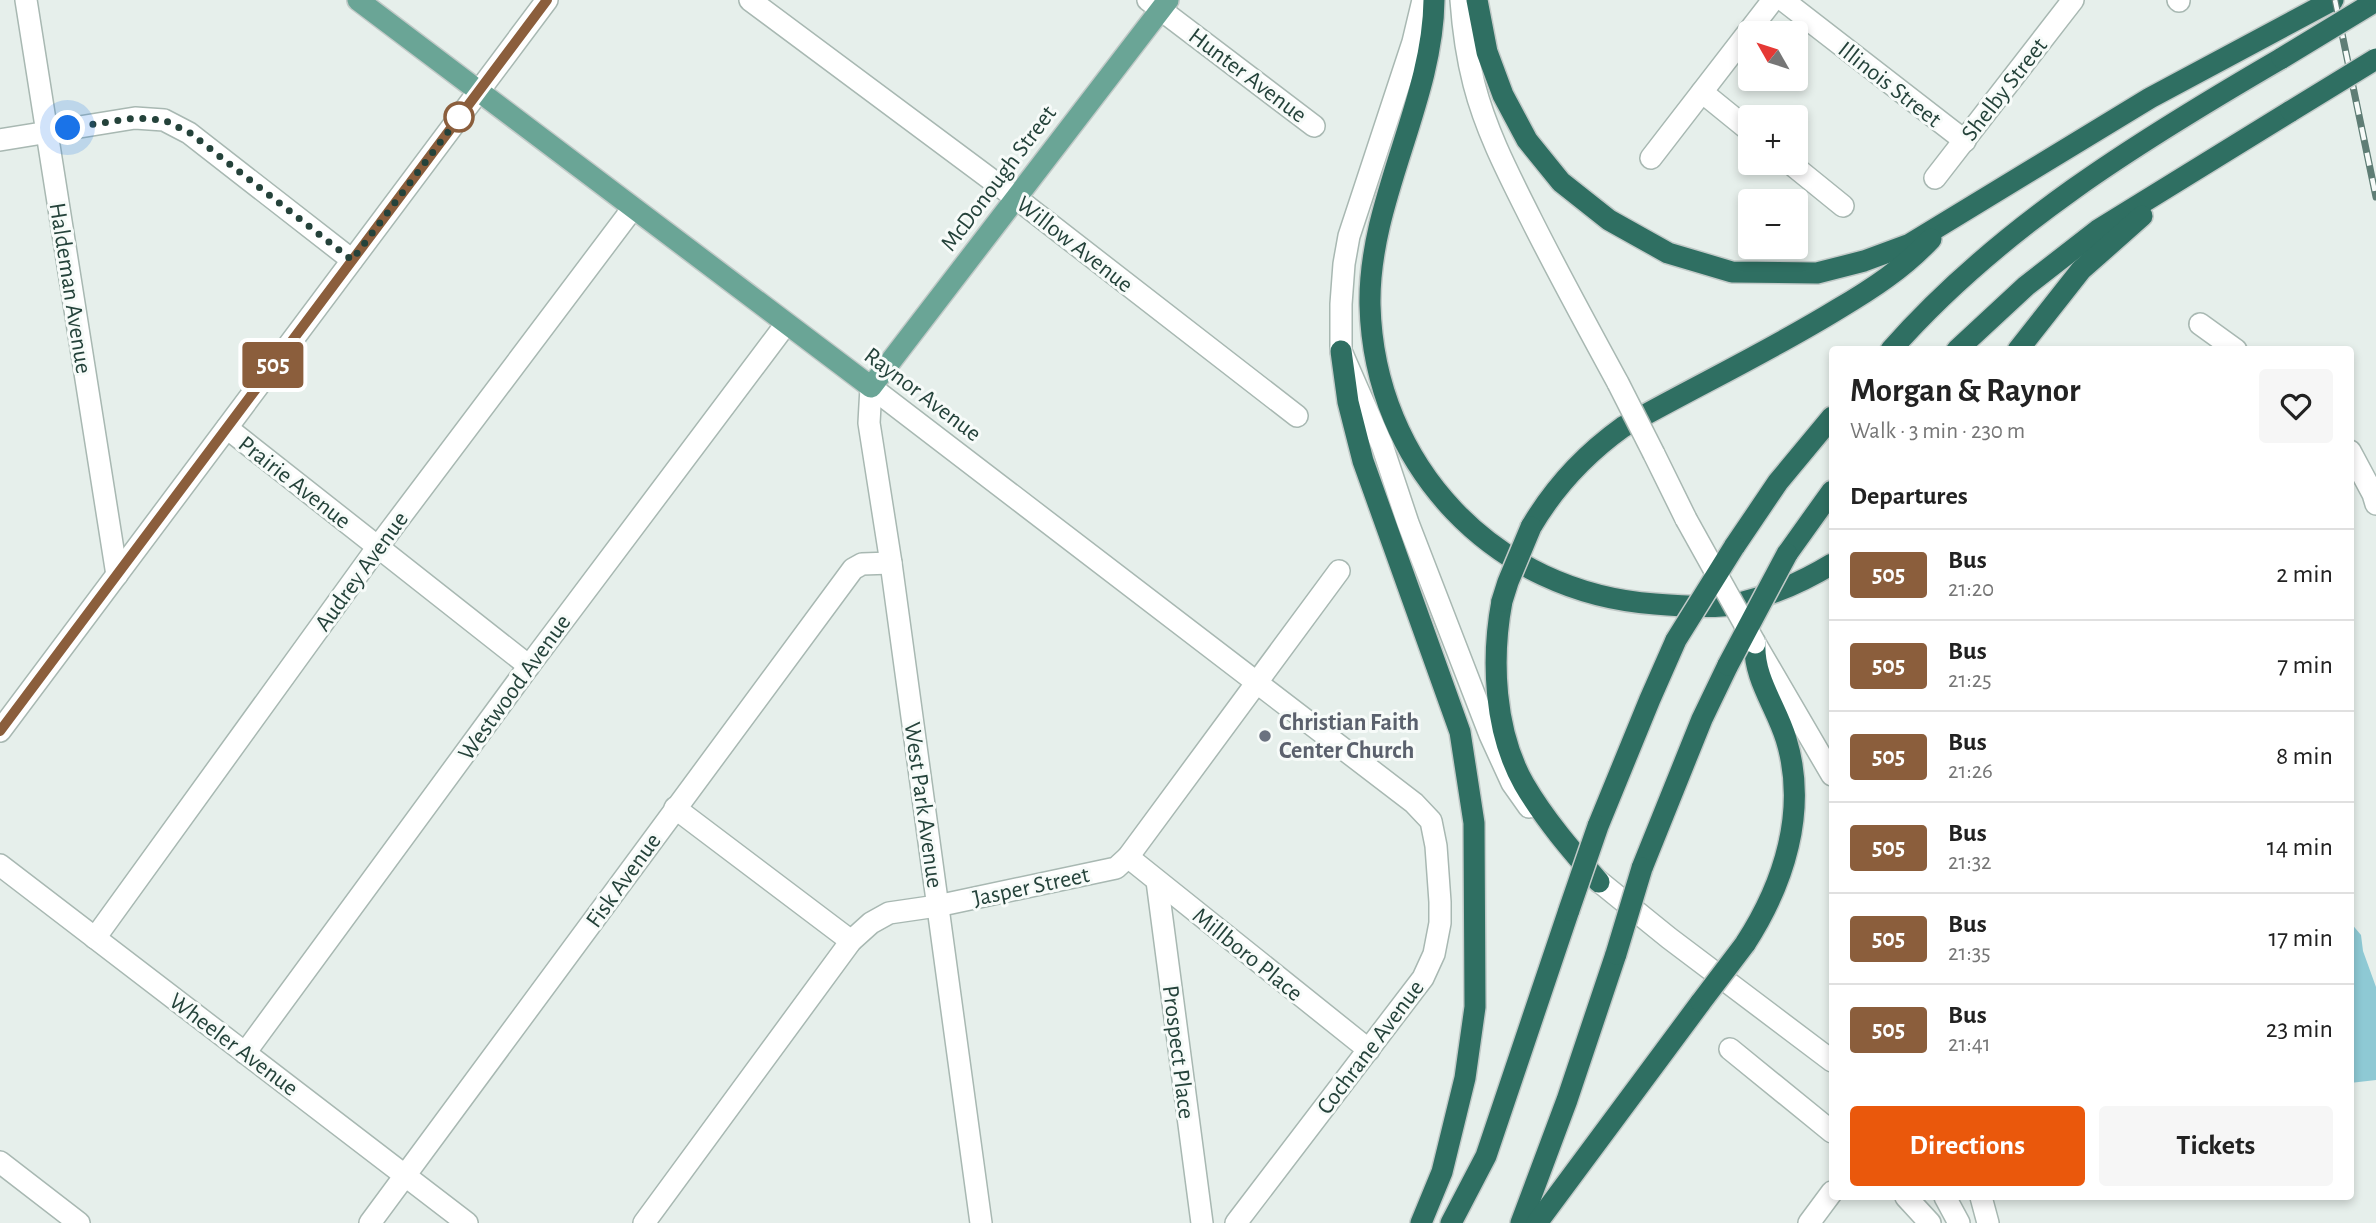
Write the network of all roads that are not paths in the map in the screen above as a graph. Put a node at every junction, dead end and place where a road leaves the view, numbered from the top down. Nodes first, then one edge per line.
1 (26, 0) edge
2 (358, 0) edge
3 (547, 0) edge
4 (750, 0) edge
5 (1423, 0) edge
6 (1434, 0) edge
7 (1461, 0) edge
8 (1477, 0) edge
9 (1773, 0) edge
10 (1783, 0) edge
11 (2073, 0) edge
12 (2333, 0) edge
13 (2376, 1) edge
14 (1159, 3) edge
15 (2376, 59) edge
16 (478, 91) junction
17 (1702, 92) junction
18 (1738, 121) edge
19 (1314, 126) dead end
20 (46, 132) junction
21 (0, 140) edge
22 (1965, 141) junction
23 (1651, 158) dead end
24 (2203, 166) junction
25 (1805, 175) edge
26 (1935, 178) dead end
27 (1016, 198) junction
28 (1843, 206) dead end
29 (634, 208) junction
30 (1947, 222) junction
31 (352, 260) junction
32 (786, 324) junction
33 (2200, 324) dead end
34 (1894, 346) edge
35 (1961, 346) edge
36 (2022, 346) edge
37 (2230, 346) edge
38 (1341, 351) junction
39 (871, 387) junction
40 (1297, 416) dead end
41 (1829, 422) edge
42 (227, 428) junction
43 (2354, 458) edge
44 (1829, 495) edge
45 (2376, 504) edge
46 (377, 548) junction
47 (891, 563) junction
48 (1829, 566) edge
49 (1339, 571) dead end
50 (117, 575) junction
51 (1755, 643) junction
52 (529, 666) junction
53 (1256, 682) junction
54 (0, 731) edge
55 (1829, 770) edge
56 (675, 808) junction
57 (1436, 846) joint
58 (1128, 857) junction
59 (0, 865) edge
60 (1157, 881) junction
61 (1599, 882) junction
62 (937, 905) junction
63 (95, 938) junction
64 (851, 941) junction
65 (1730, 1049) dead end
66 (1369, 1050) junction
67 (246, 1053) junction
68 (1829, 1059) edge
69 (1829, 1130) edge
70 (0, 1162) edge
71 (405, 1175) junction
72 (1829, 1196) edge
73 (1909, 1200) edge
74 (1947, 1200) edge
75 (1982, 1200) edge
76 (79, 1223) edge
77 (370, 1223) edge
78 (467, 1223) edge
79 (644, 1223) edge
80 (981, 1223) edge
81 (1202, 1223) edge
82 (1236, 1223) edge
83 (1421, 1223) edge
84 (1451, 1223) edge
85 (1521, 1223) edge
86 (1537, 1223) edge
87 (1809, 1223) edge
88 (1930, 1223) edge
89 (1959, 1223) edge
90 (1989, 1223) edge

1 - 20 street, Haldeman Avenue
2 - 16 main road, Raynor Avenue
3 - 16 street
4 - 27 street, Willow Avenue
5 - 38 street
6 - 48 highway
7 - 51 street, bridge
8 - 30 highway
9 - 17 street
10 - 22 street, Illinois Street
11 - 22 street, Shelby Street
12 - 30 highway
13 - 34 highway, bridge
14 - 19 street, Hunter Avenue
14 - 27 main road, McDonough Street
15 - 24 highway, bridge
16 - 29 main road, Raynor Avenue
16 - 31 street
17 - 18 street
17 - 23 street
20 - 21 street
20 - 31 street
20 - 50 street, Haldeman Avenue
22 - 26 street, Shelby Street
24 - 35 highway
24 - 36 highway
25 - 28 street
27 - 39 main road, McDonough Street
27 - 40 street, Willow Avenue
29 - 32 main road, Raynor Avenue
29 - 46 street, Audrey Avenue
30 - 61 highway, bridge
31 - 42 street
32 - 39 main road, Raynor Avenue
32 - 52 street, Westwood Avenue
33 - 37 street
38 - 61 street
38 - 83 highway
39 - 47 street, West Park Avenue
39 - 53 street, Raynor Avenue
41 - 84 highway, bridge
42 - 46 street, Prairie Avenue
42 - 50 street
43 - 45 street
44 - 85 highway, bridge
46 - 52 street, Prairie Avenue
46 - 63 street, Audrey Avenue
47 - 56 street, Fisk Avenue
47 - 62 street, West Park Avenue
49 - 53 street, Jasper Street
50 - 54 street
51 - 55 street
51 - 86 highway, bridge
52 - 67 street, Westwood Avenue
53 - 57 street, Raynor Avenue
53 - 58 street, Jasper Street
56 - 64 street
56 - 71 street, Fisk Avenue
57 - 66 street, Cochrane Avenue
58 - 60 street, Millboro Place
58 - 62 street, Jasper Street
59 - 63 street, Wheeler Avenue
60 - 66 street, Millboro Place
60 - 81 street, Prospect Place
61 - 68 street
62 - 64 street, Jasper Street
62 - 80 street, West Park Avenue
63 - 67 street, Wheeler Avenue
64 - 79 street, Jasper Street
65 - 69 street
66 - 82 street, Cochrane Avenue
67 - 71 street, Wheeler Avenue
70 - 76 street
71 - 77 street, Fisk Avenue
71 - 78 street, Wheeler Avenue
72 - 87 street
73 - 88 street
74 - 89 street
75 - 90 street

